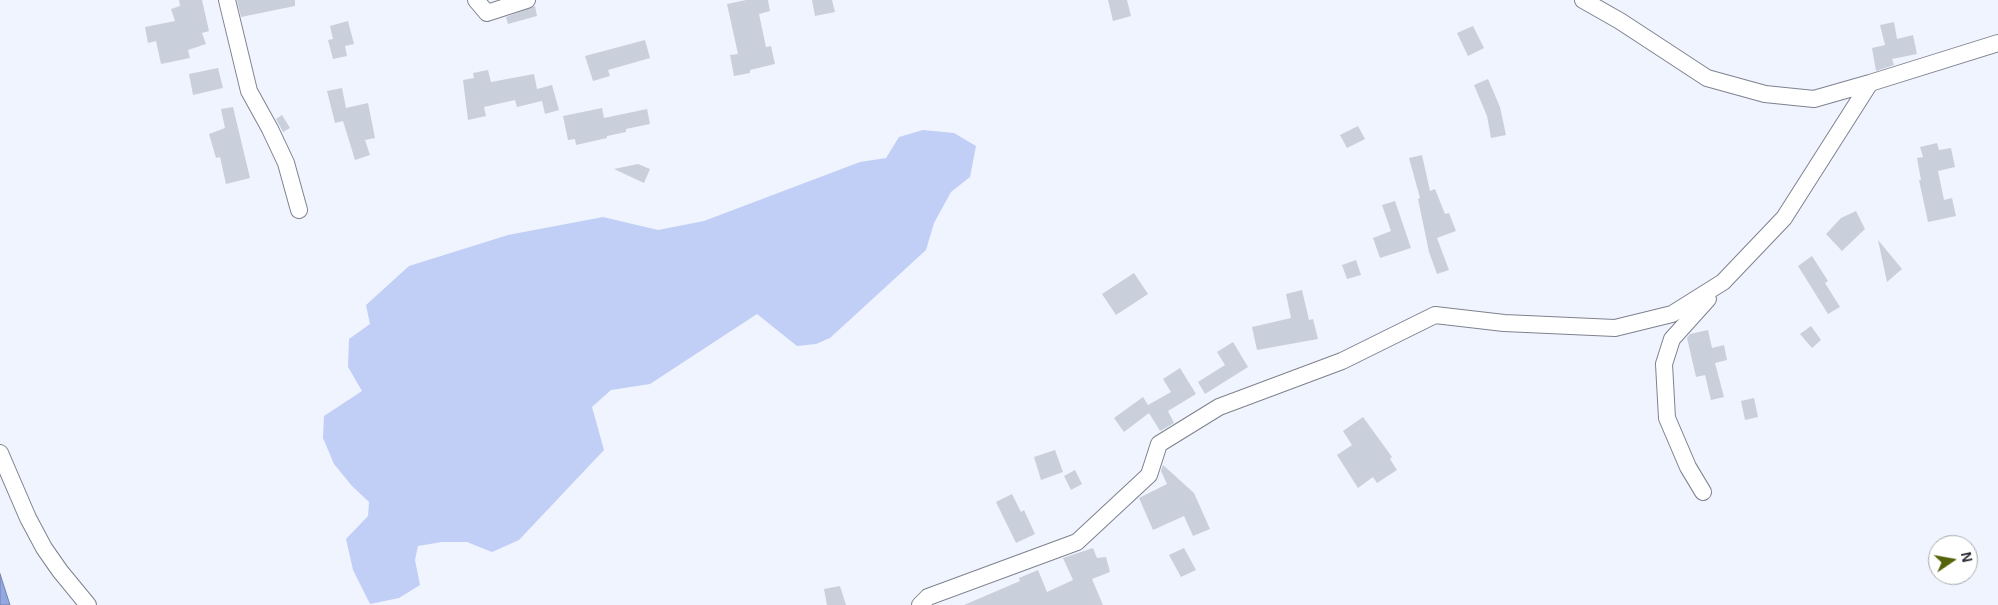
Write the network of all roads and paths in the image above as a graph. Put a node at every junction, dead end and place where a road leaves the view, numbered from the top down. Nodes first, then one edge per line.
1 (227, 0) edge
2 (476, 0) edge
3 (527, 0) edge
4 (1583, 0) edge
5 (1998, 43) edge
6 (1870, 84) junction
7 (300, 210) dead end
8 (1723, 282) junction
9 (0, 453) edge
10 (1703, 492) dead end
11 (88, 605) edge
12 (920, 605) edge

1 - 7 street
2 - 3 street
4 - 6 street
5 - 6 street
6 - 8 street
8 - 10 street
8 - 12 street
9 - 11 street

